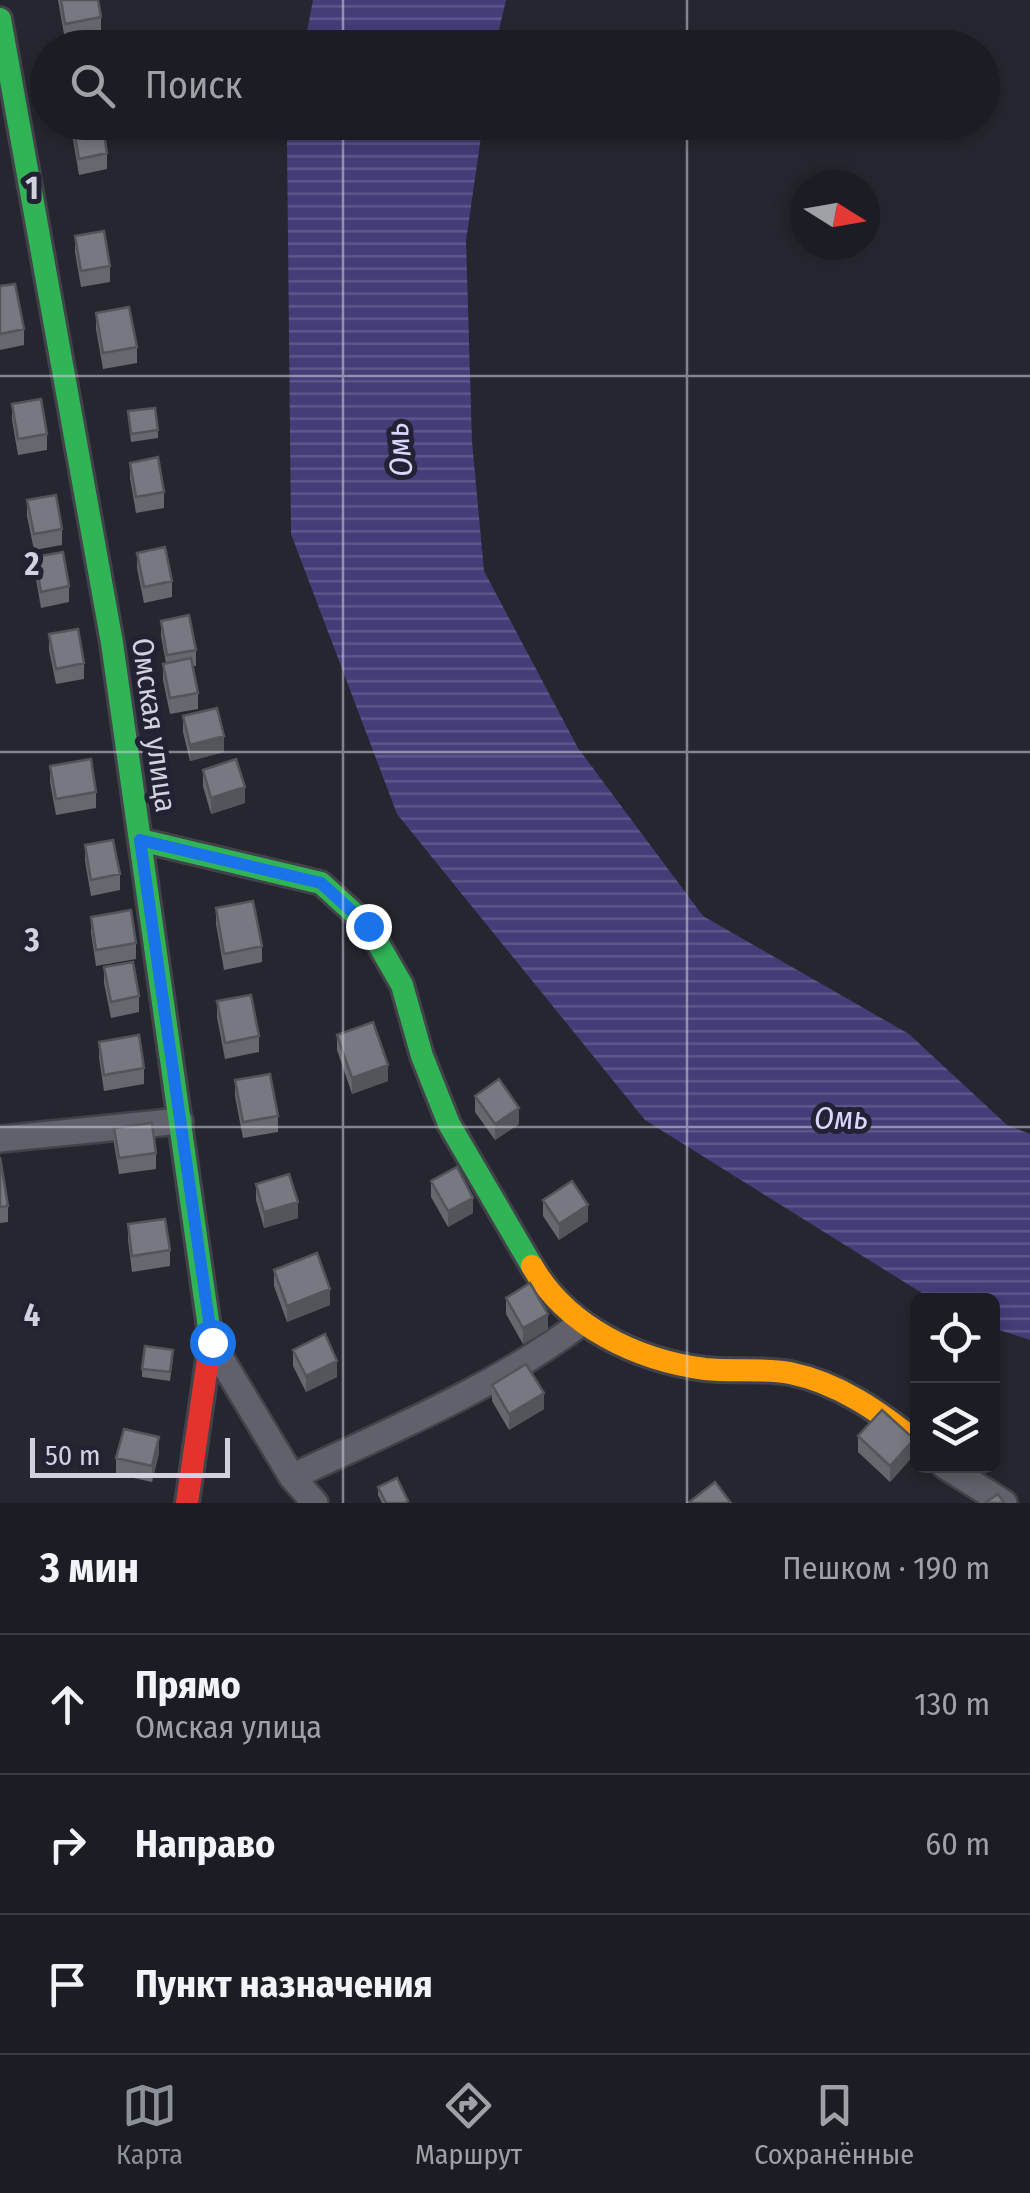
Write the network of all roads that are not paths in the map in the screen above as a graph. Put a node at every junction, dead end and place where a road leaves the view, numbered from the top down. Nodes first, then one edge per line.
1 (0, 19) edge
2 (140, 840) junction
3 (180, 1121) junction
4 (0, 1140) edge
5 (581, 1323) junction
6 (212, 1342) junction
7 (910, 1437) edge
8 (955, 1473) edge
9 (292, 1477) junction
10 (187, 1503) edge
11 (315, 1503) edge
12 (1004, 1503) edge

1 - 2 street, Омская улица
2 - 3 street, Омская улица
2 - 5 street
3 - 4 street
3 - 6 street, Омская улица
5 - 7 street
5 - 9 street
6 - 9 street
6 - 10 street, Омская улица
8 - 12 street
9 - 11 street

